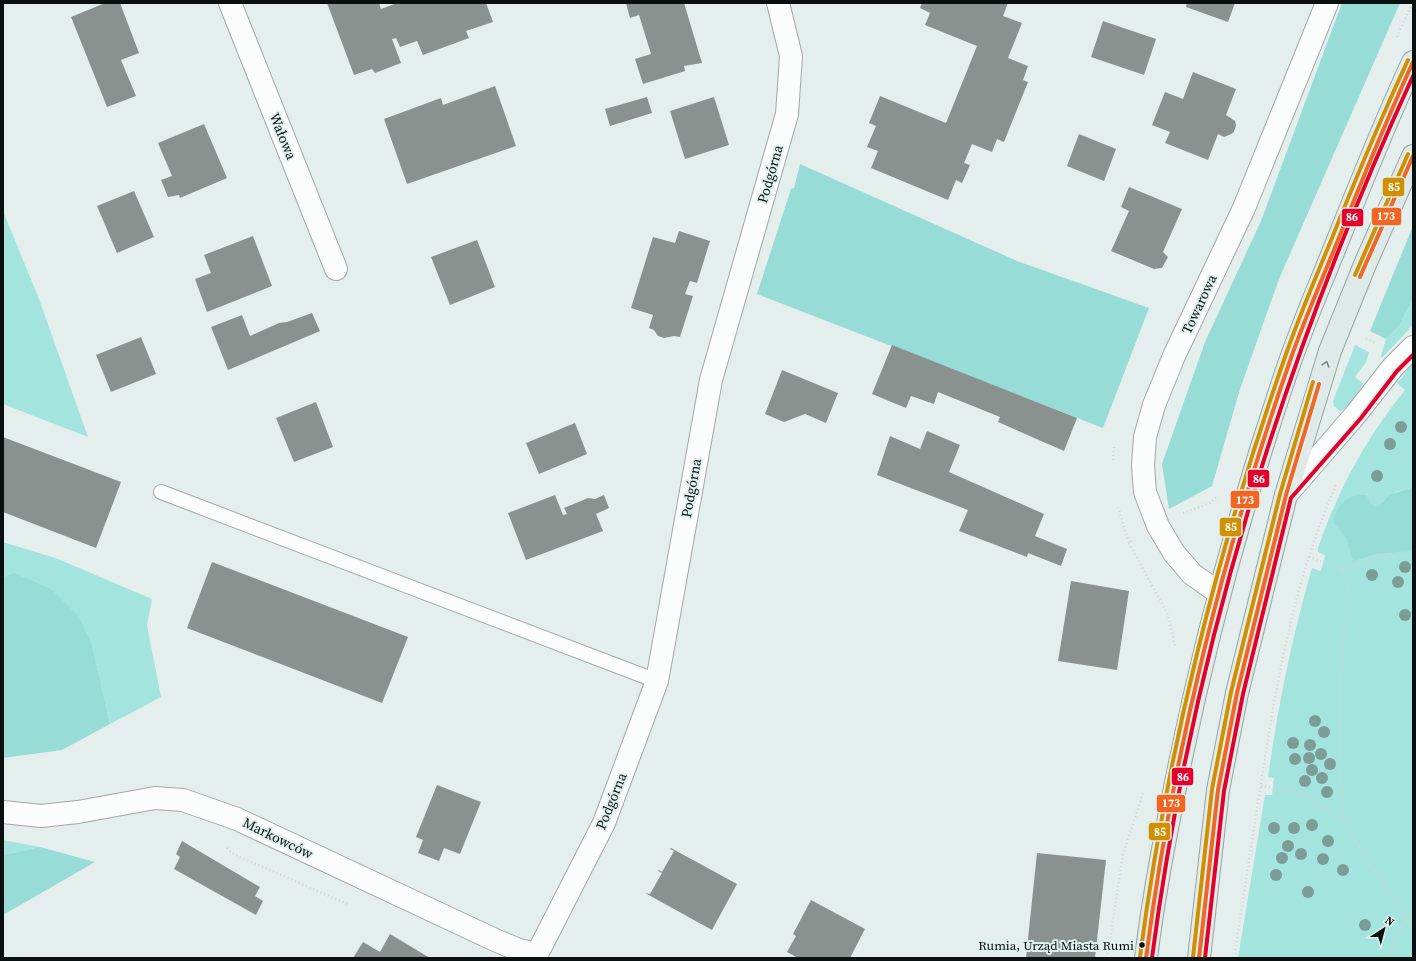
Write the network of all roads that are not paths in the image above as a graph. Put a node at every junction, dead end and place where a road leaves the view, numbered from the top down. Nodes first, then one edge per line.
1 (230, 3) edge
2 (778, 3) edge
3 (1327, 3) edge
4 (1413, 62) edge
5 (1413, 156) edge
6 (336, 269) dead end
7 (1413, 348) edge
8 (160, 492) dead end
9 (1286, 495) junction
10 (1219, 593) junction
11 (657, 681) junction
12 (3, 812) edge
13 (536, 956) edge
14 (1146, 958) edge
15 (1199, 958) edge

1 - 6 street, Wałowa
2 - 11 street, Podgórna
3 - 10 street, Towarowa
4 - 10 main road
9 -> 5 main road
7 - 9 street
8 - 11 lane
9 - 15 main road
10 - 14 main road
11 - 13 street, Podgórna
12 - 13 street, Markowców

